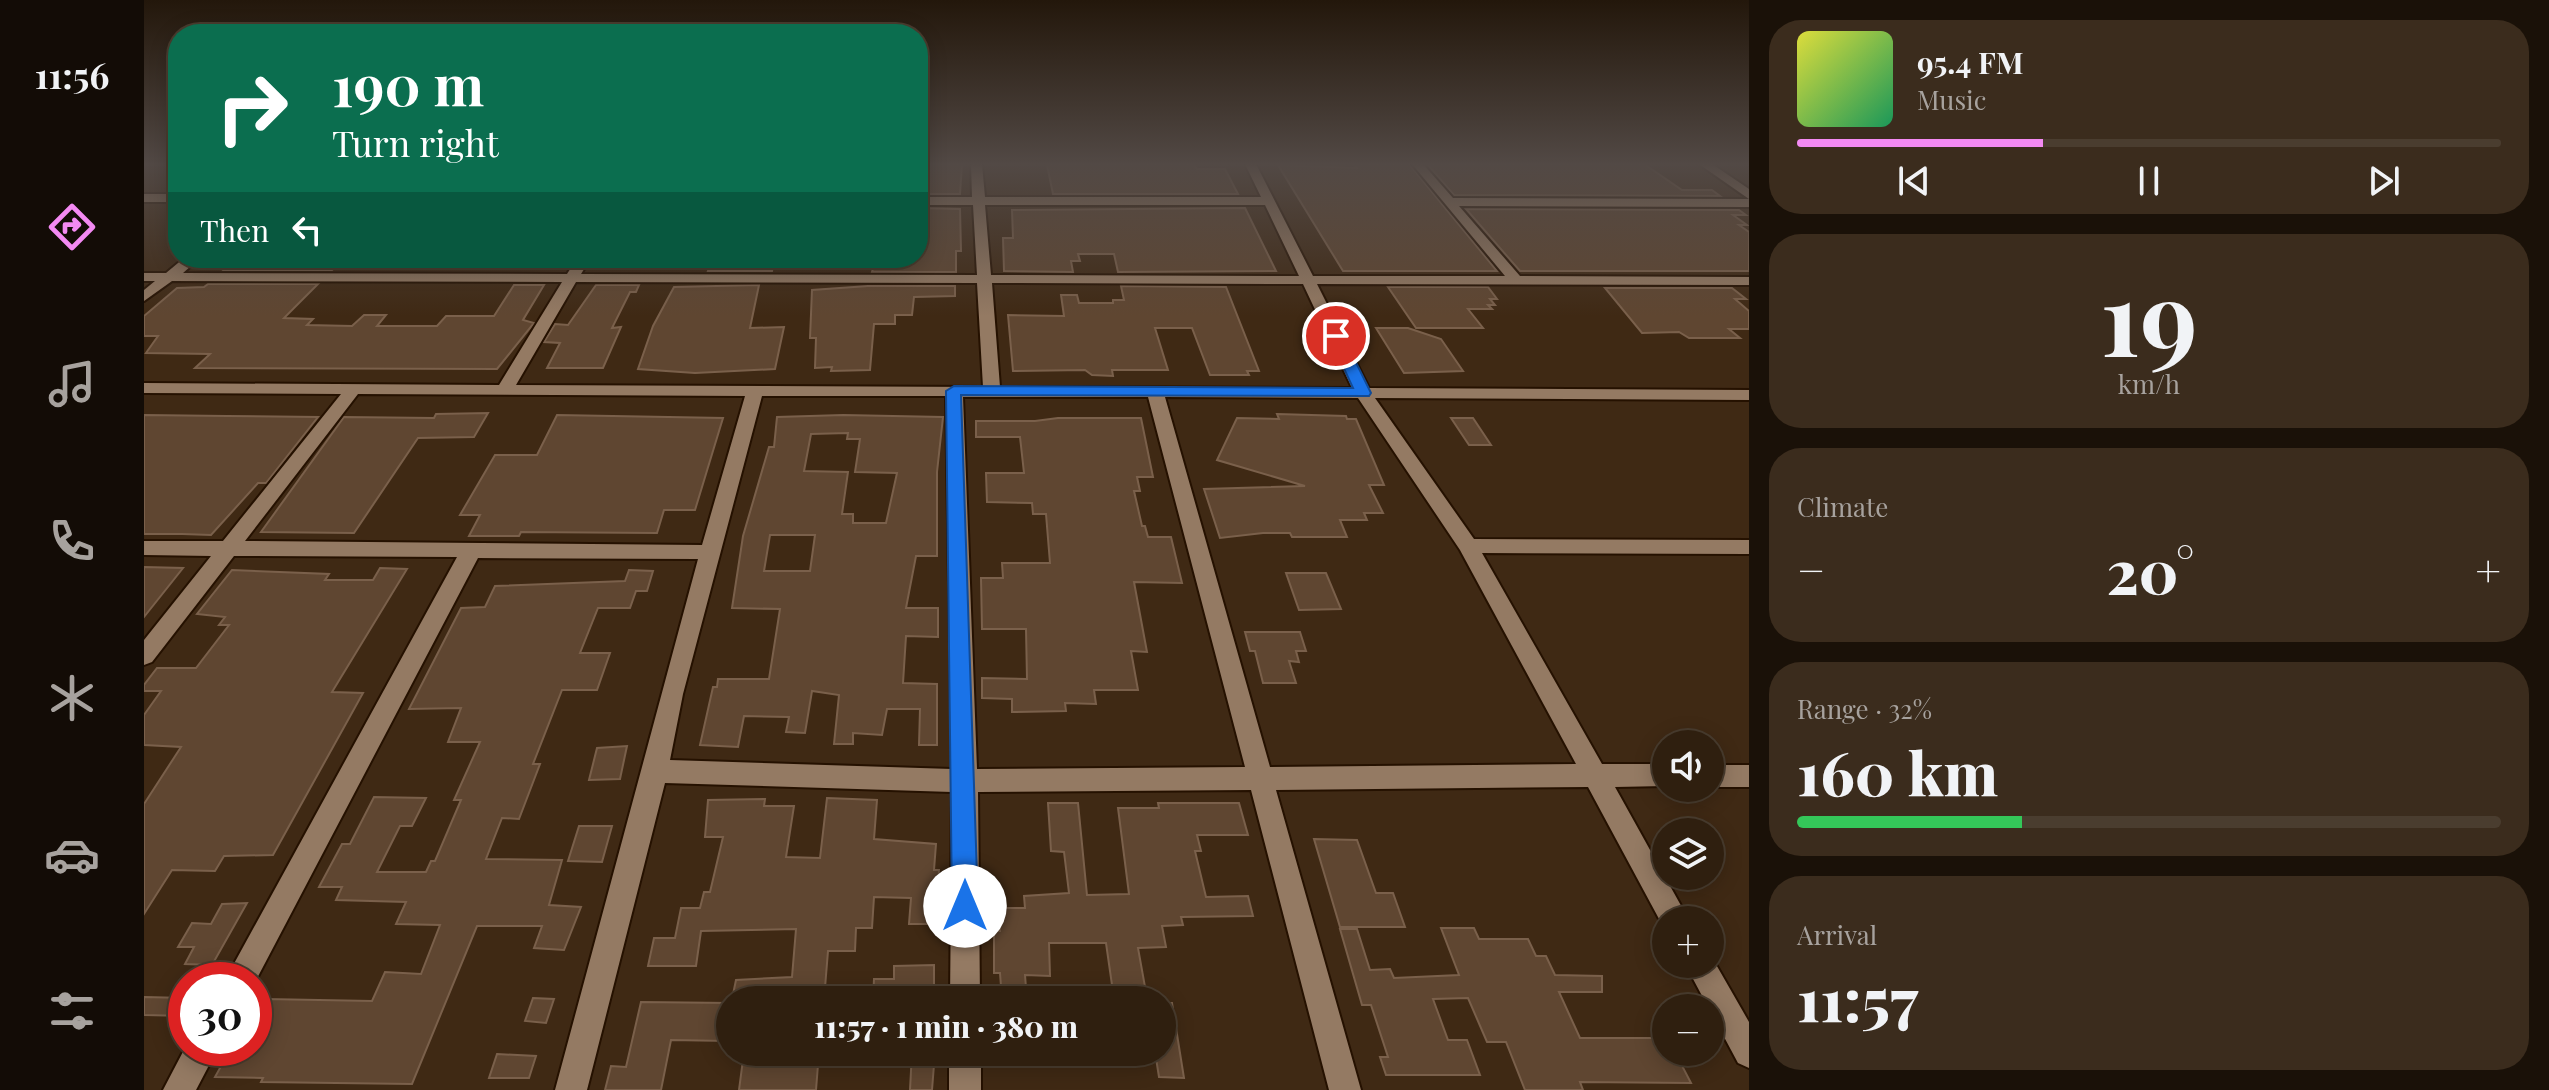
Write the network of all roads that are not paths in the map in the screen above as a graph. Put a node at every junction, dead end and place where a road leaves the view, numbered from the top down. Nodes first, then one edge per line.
1 (978, 215) edge
2 (1277, 215) edge
3 (1463, 215) edge
4 (181, 268) edge
5 (579, 268) edge
6 (144, 277) edge
7 (574, 277) junction
8 (169, 278) junction
9 (982, 279) junction
10 (1309, 280) junction
11 (1516, 280) junction
12 (1749, 281) edge
13 (144, 297) edge
14 (144, 388) edge
15 (354, 388) junction
16 (505, 389) junction
17 (755, 390) junction
18 (954, 391) junction
19 (992, 391) junction
20 (1155, 392) junction
21 (1363, 393) junction
22 (1749, 395) edge
23 (1468, 546) junction
24 (1749, 547) edge
25 (144, 548) edge
26 (228, 549) junction
27 (471, 551) junction
28 (711, 552) junction
29 (144, 656) edge
30 (655, 771) junction
31 (1594, 775) junction
32 (1652, 775) edge
33 (1724, 776) edge
34 (1749, 776) edge
35 (1263, 779) junction
36 (965, 781) junction
37 (1667, 906) edge
38 (250, 962) edge
39 (1708, 978) edge
40 (965, 986) edge
41 (1749, 1052) edge
42 (192, 1066) edge
43 (965, 1066) edge
44 (179, 1090) edge
45 (571, 1090) edge
46 (965, 1090) edge
47 (1345, 1090) edge

1 - 9 street
2 - 10 street
3 - 11 street
4 - 8 street
5 - 7 street
6 - 8 street
7 - 8 street
7 - 9 street
7 - 16 street
8 - 13 street
9 - 10 street
9 - 19 street
10 - 11 street
10 - 21 street
11 - 12 street
14 - 15 street
15 - 16 street
15 - 26 street
16 - 17 street
17 - 18 street
17 - 28 street
18 - 19 street
18 - 36 street
19 - 20 street
20 - 21 street
20 - 35 street
21 - 22 street
21 - 23 street
23 - 24 street
23 - 31 street
25 - 26 street
26 - 27 street
26 - 29 street
27 - 28 street
27 - 38 street
28 - 30 street
30 - 36 street
30 - 45 street
31 - 32 street
31 - 35 street
31 - 37 street
33 - 34 street
35 - 36 street
35 - 47 street
36 - 40 street
39 - 41 street
42 - 44 street
43 - 46 street

